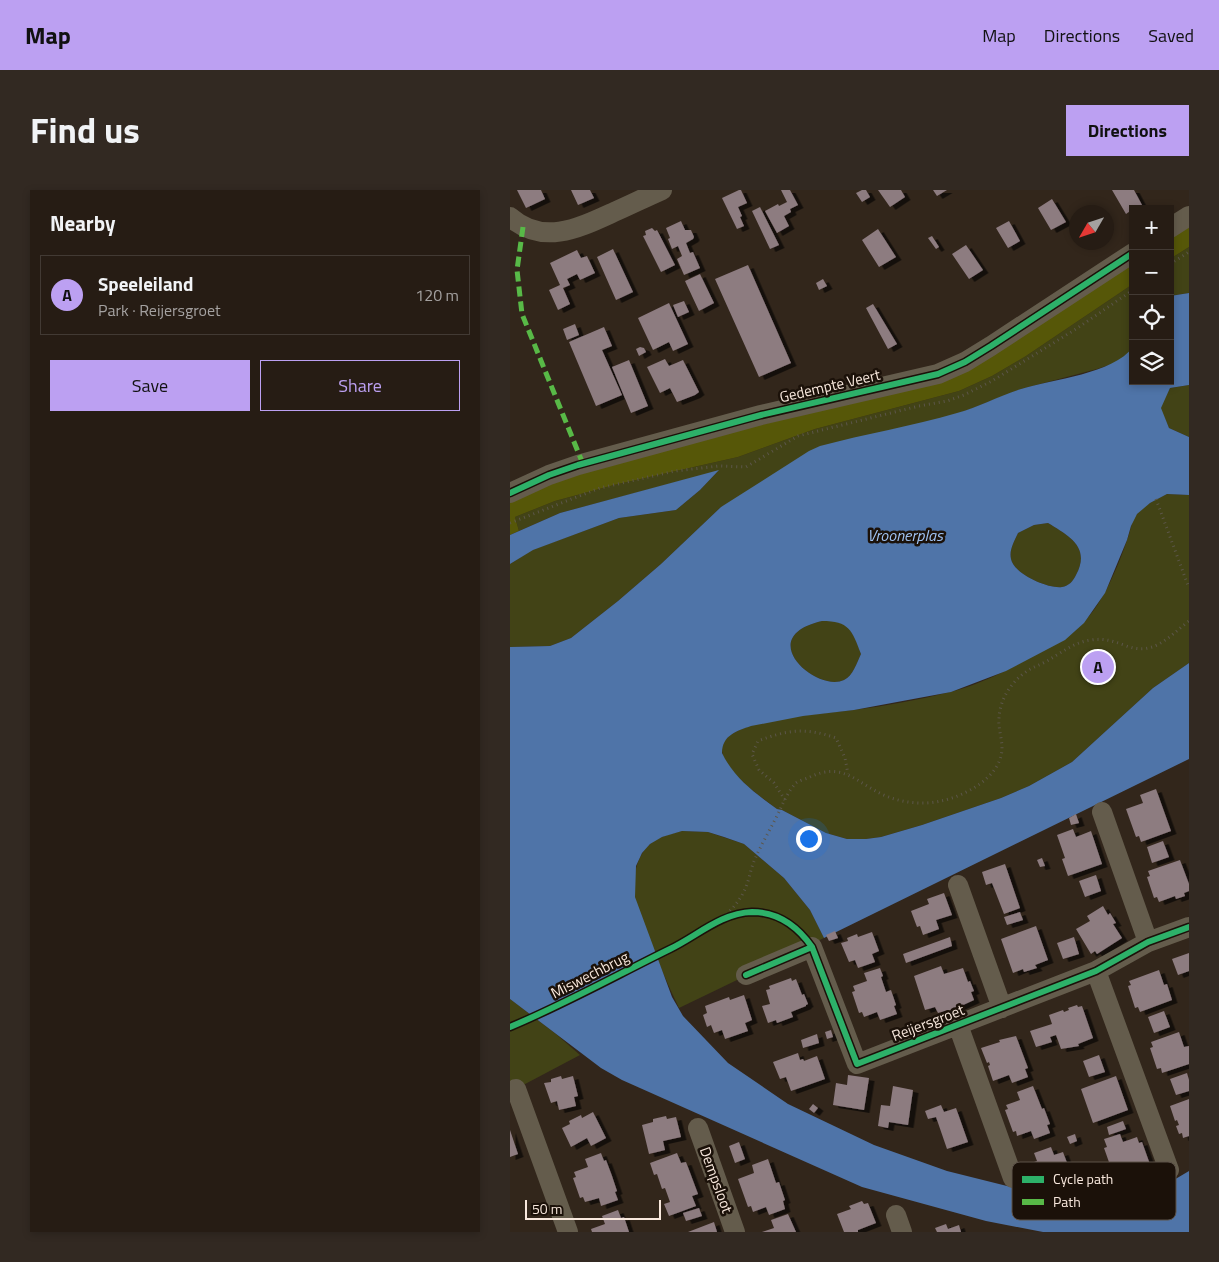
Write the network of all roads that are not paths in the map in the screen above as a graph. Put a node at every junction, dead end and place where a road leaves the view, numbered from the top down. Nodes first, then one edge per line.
1 (662, 190) edge
2 (1189, 216) edge
3 (510, 217) edge
4 (1174, 225) edge
5 (1129, 256) edge
6 (510, 493) edge
7 (1102, 812) dead end
8 (958, 885) dead end
9 (1189, 927) edge
10 (1148, 942) junction
11 (1096, 971) junction
12 (746, 975) dead end
13 (1002, 1008) junction
14 (958, 1025) junction
15 (516, 1089) dead end
16 (698, 1128) dead end
17 (1166, 1162) edge
18 (1012, 1175) edge
19 (568, 1232) edge
20 (734, 1232) edge

1 - 3 street
2 - 4 street
5 - 6 street, Gedempte Veert
7 - 10 street
8 - 13 street
9 - 10 street, Reijersgroet
10 - 11 street, Reijersgroet
11 - 13 street, Reijersgroet
11 - 17 street
12 - 14 street, Reijersgroet
13 - 14 street, Reijersgroet
14 - 18 street, Reijersgroet
15 - 19 street
16 - 20 street, Dempsloot

